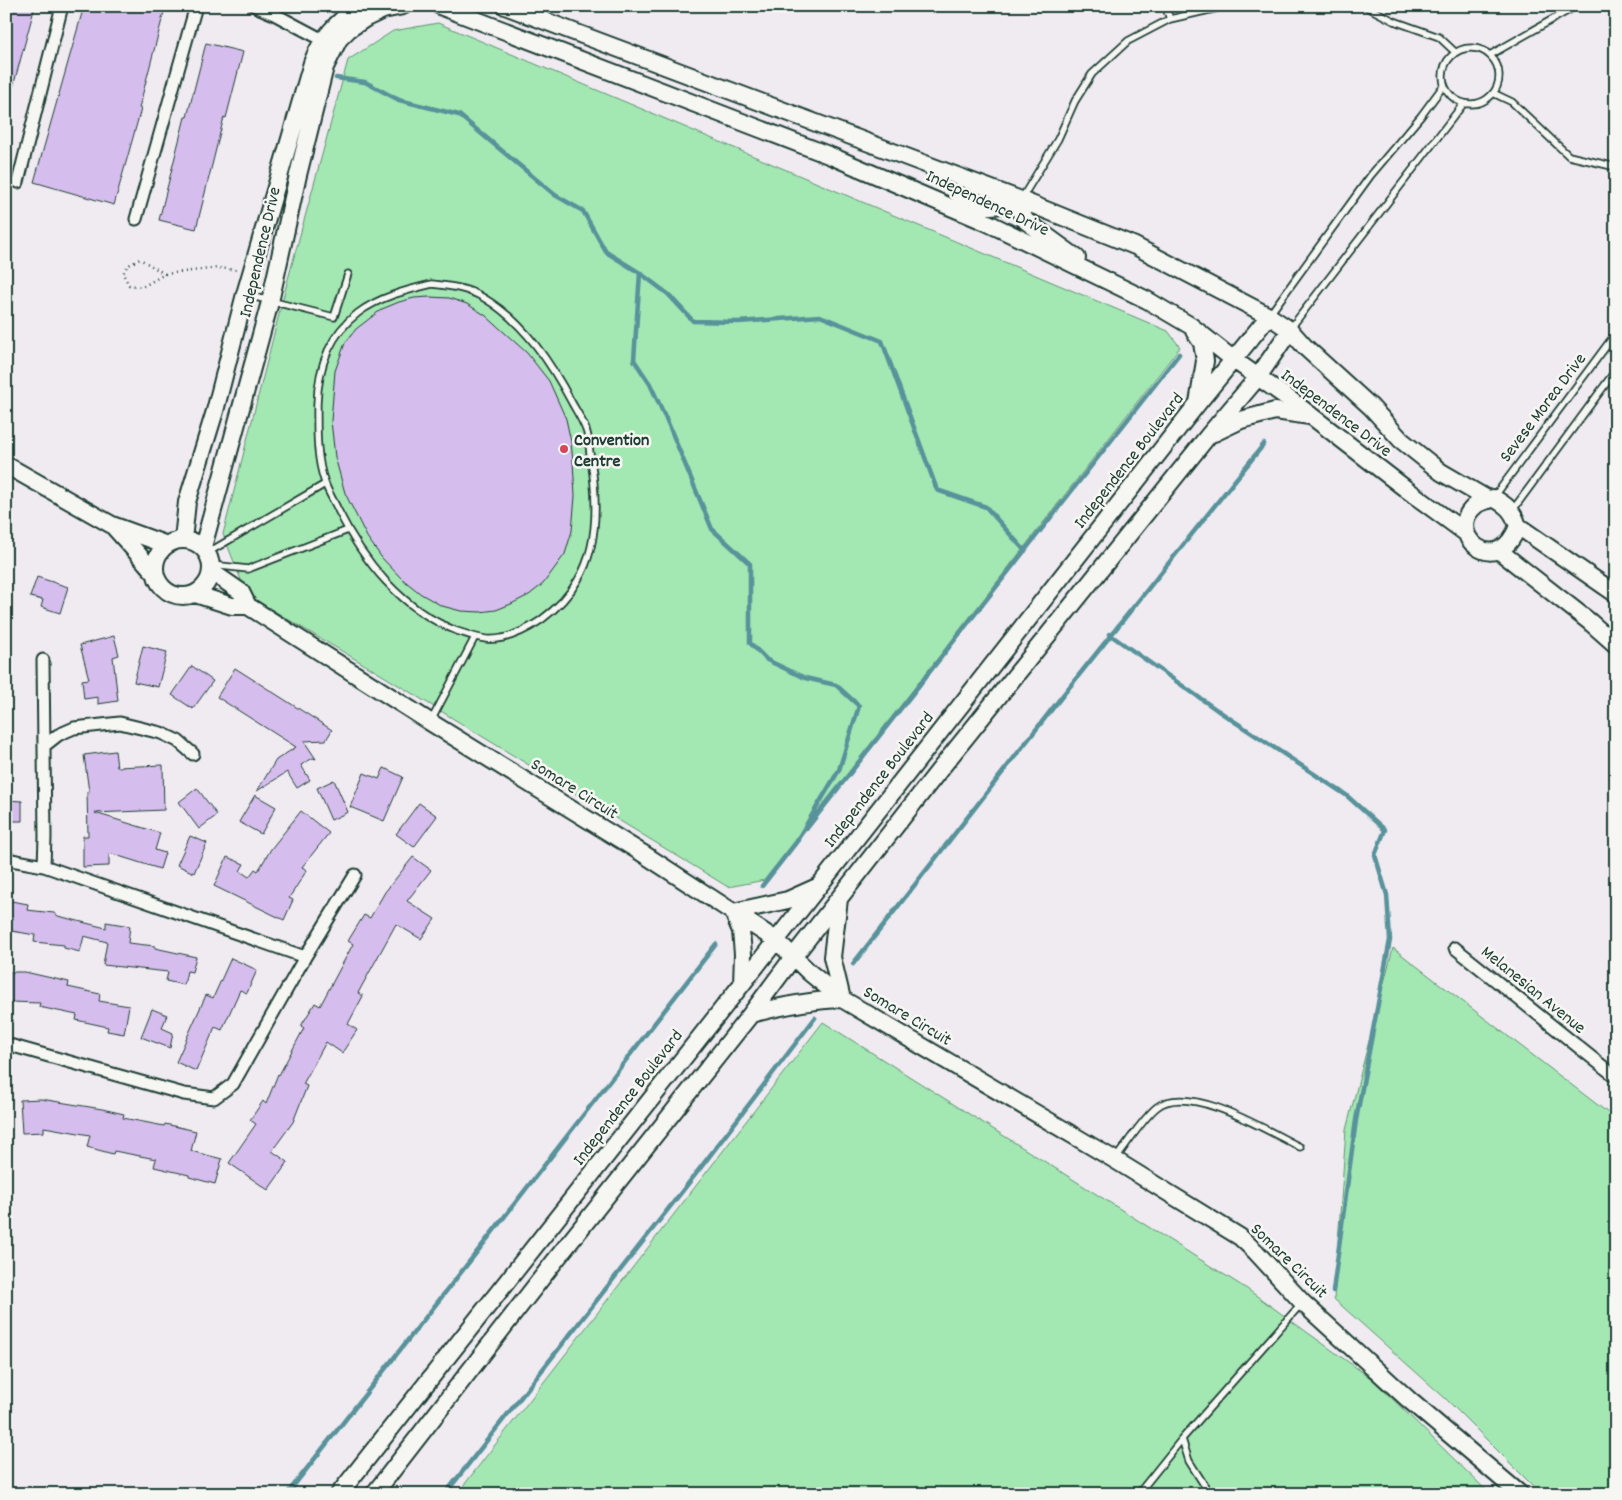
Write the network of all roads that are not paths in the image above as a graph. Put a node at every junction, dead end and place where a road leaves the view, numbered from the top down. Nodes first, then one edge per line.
1 (62, 6) edge
2 (196, 6) edge
3 (255, 6) edge
4 (359, 6) edge
5 (403, 6) edge
6 (440, 6) edge
7 (505, 6) edge
8 (1165, 6) edge
9 (1227, 6) edge
10 (1365, 6) edge
11 (1576, 6) edge
12 (1170, 19) junction
13 (327, 46) junction
14 (1456, 52) junction
15 (1490, 55) junction
16 (1444, 85) junction
17 (1493, 93) junction
18 (1464, 103) junction
19 (1616, 167) edge
20 (18, 182) dead end
21 (929, 197) junction
22 (1021, 200) junction
23 (136, 219) dead end
24 (348, 274) dead end
25 (1105, 280) junction
26 (245, 294) junction
27 (270, 302) junction
28 (1269, 316) junction
29 (334, 317) junction
30 (345, 326) junction
31 (1190, 326) junction
32 (1290, 330) junction
33 (1616, 333) edge
34 (1234, 360) junction
35 (1616, 370) edge
36 (1258, 377) junction
37 (1198, 403) junction
38 (1312, 417) junction
39 (1208, 436) junction
40 (6, 465) edge
41 (325, 484) junction
42 (1491, 499) junction
43 (1515, 518) junction
44 (112, 525) junction
45 (348, 530) junction
46 (1466, 532) junction
47 (175, 542) junction
48 (1498, 550) junction
49 (208, 559) junction
50 (155, 573) junction
51 (195, 594) junction
52 (1616, 594) edge
53 (248, 606) junction
54 (475, 637) junction
55 (1616, 645) edge
56 (43, 660) dead end
57 (430, 722) junction
58 (44, 746) junction
59 (193, 754) dead end
60 (6, 859) edge
61 (44, 866) junction
62 (355, 875) dead end
63 (819, 886) junction
64 (839, 899) junction
65 (732, 912) junction
66 (776, 940) junction
67 (1455, 948) dead end
68 (794, 956) junction
69 (305, 957) junction
70 (742, 984) junction
71 (842, 999) junction
72 (751, 1014) junction
73 (6, 1044) edge
74 (1616, 1077) edge
75 (1300, 1147) dead end
76 (1115, 1160) junction
77 (1303, 1302) junction
78 (1182, 1439) junction
79 (339, 1494) edge
80 (374, 1494) edge
81 (1138, 1494) edge
82 (1210, 1494) edge
83 (1520, 1494) edge

1 - 20 street
2 - 23 street
3 - 13 street
4 - 13 street, Independence Drive
5 - 13 street, Independence Drive
6 - 21 street, Independence Drive
7 - 22 street, Independence Drive
8 - 12 lane
9 - 12 lane
10 - 14 lane
11 - 15 lane
12 - 22 lane
13 - 26 street, Independence Drive
13 - 27 street, Independence Drive
14 - 15 lane
14 - 16 lane
15 - 17 lane
16 - 18 lane
16 - 28 lane, Independence Boulevard
17 - 18 lane
17 - 19 lane
18 - 32 lane
21 - 22 street
21 - 25 street, Independence Drive
22 - 25 street
22 - 28 street, Independence Drive
24 - 29 lane
25 - 31 street, Independence Drive
26 - 27 lane
26 - 47 street, Independence Drive
27 - 29 lane
27 - 49 street, Independence Drive
28 - 32 street, Independence Drive
28 - 34 street, Independence Boulevard
29 - 30 lane
30 - 41 lane
30 - 54 lane
31 - 34 street, Independence Drive
31 - 37 street
32 - 36 street
32 - 42 street, Independence Drive
33 - 42 lane, Sevese Morea Drive
34 - 36 street, Independence Drive
34 - 37 street, Independence Boulevard
35 - 43 lane, Sevese Morea Drive
36 - 38 street, Independence Drive
36 - 39 street
37 - 63 street, Independence Boulevard
38 - 39 street
38 - 46 street, Independence Drive
39 - 64 street
40 - 44 street
41 - 45 lane
41 - 49 lane
42 - 43 street, Independence Drive
42 - 46 street
43 - 48 street
43 - 52 street, Independence Drive
44 - 47 street
44 - 50 street
45 - 49 lane
45 - 54 lane
46 - 48 street, Independence Drive
47 - 49 street
47 - 50 street
48 - 55 street, Independence Drive
49 - 51 street
49 - 53 street, Somare Circuit
50 - 51 street
51 - 53 street, Somare Circuit
53 - 57 street, Somare Circuit
54 - 57 lane
56 - 58 street
57 - 65 street, Somare Circuit
58 - 59 street
58 - 61 street
60 - 61 street
61 - 69 street
62 - 69 street
63 - 65 street
63 - 66 street, Independence Boulevard
64 - 68 street
64 - 71 street
65 - 66 street, Somare Circuit
65 - 70 street
66 - 68 street, Somare Circuit
66 - 70 street, Independence Boulevard
67 - 74 street, Melanesian Avenue
68 - 71 street, Somare Circuit
68 - 72 street
69 - 73 street
70 - 79 street, Independence Boulevard
71 - 72 street
71 - 76 street, Somare Circuit
72 - 80 street
75 - 76 lane
76 - 77 street, Somare Circuit
77 - 78 lane
77 - 83 street, Somare Circuit
78 - 81 lane
78 - 82 lane

